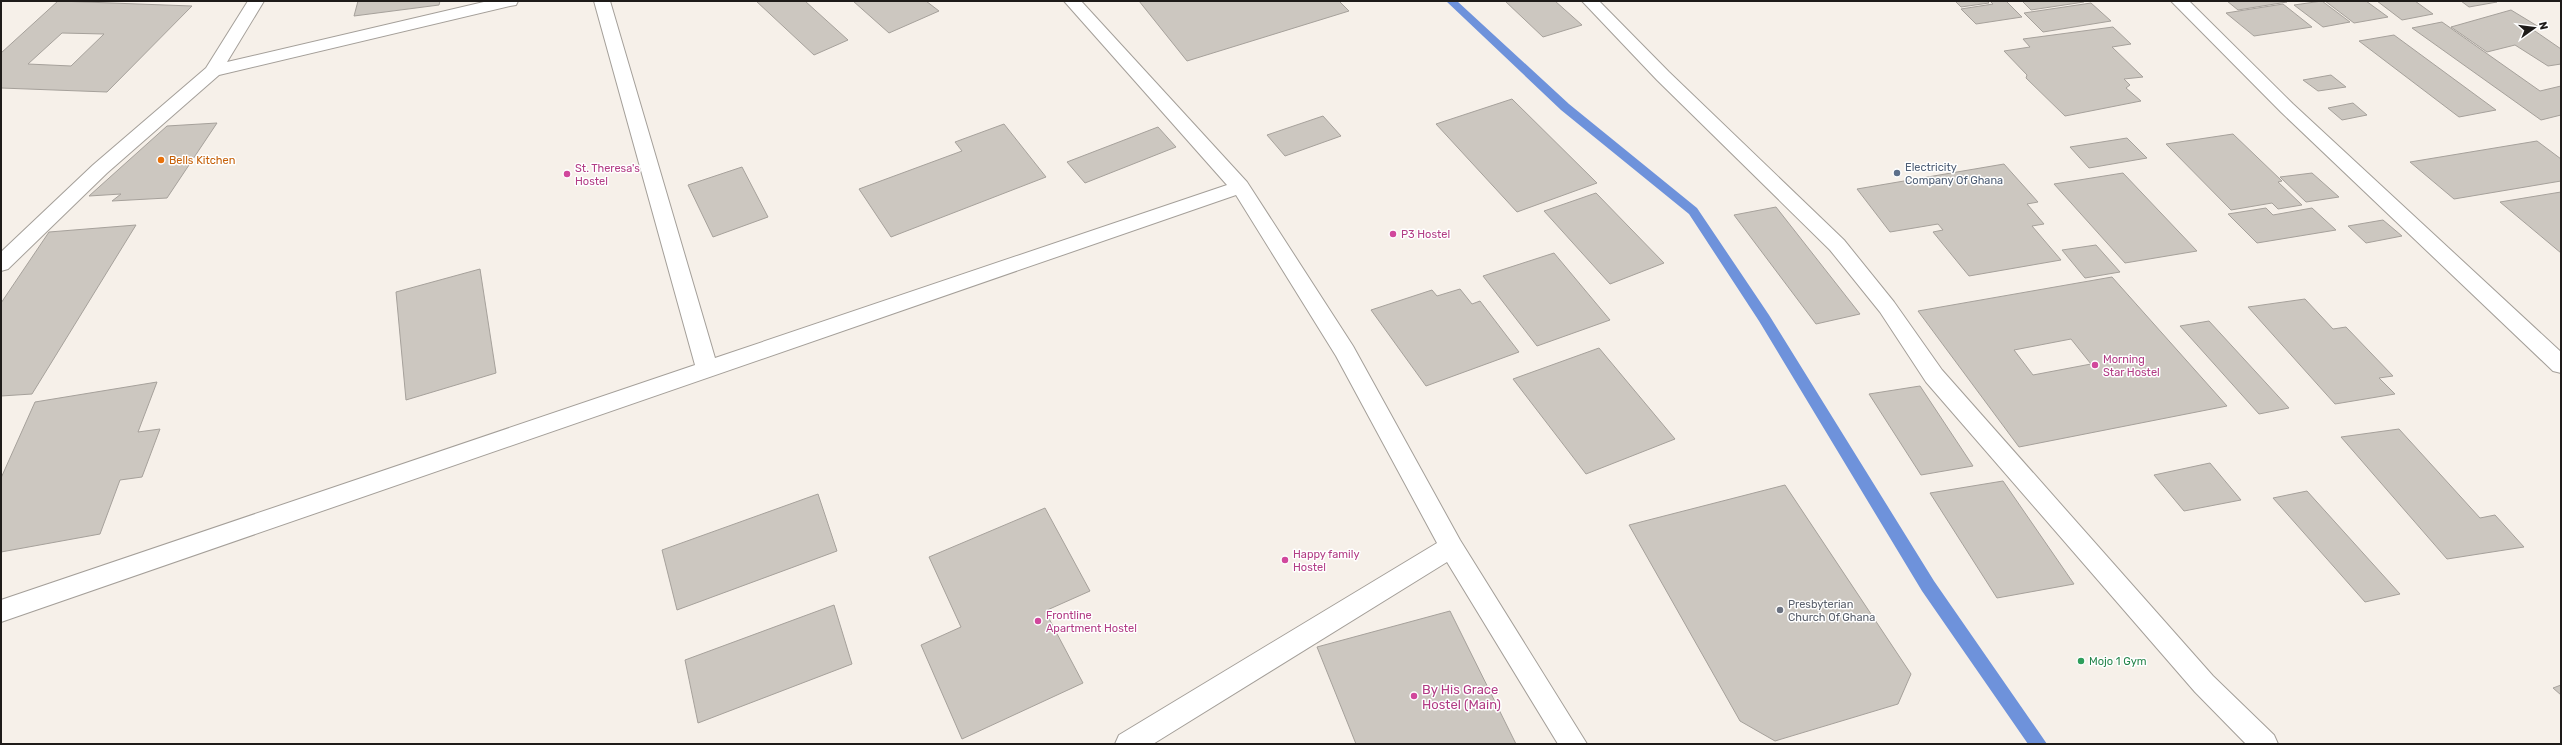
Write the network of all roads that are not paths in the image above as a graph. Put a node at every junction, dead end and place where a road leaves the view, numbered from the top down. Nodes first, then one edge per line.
1 (256, 1) edge
2 (510, 1) edge
3 (602, 1) edge
4 (1072, 1) edge
5 (1590, 1) edge
6 (2179, 1) edge
7 (213, 71) junction
8 (1240, 187) junction
9 (1, 264) edge
10 (2561, 365) edge
11 (707, 369) junction
12 (1451, 547) junction
13 (1, 611) edge
14 (1129, 744) edge
15 (1573, 744) edge
16 (2264, 744) edge

1 - 7 street
2 - 7 street
3 - 11 street
4 - 8 street
5 - 16 street
6 - 10 street
7 - 9 street
8 - 11 street
8 - 12 street
11 - 13 street
12 - 14 street
12 - 15 street

